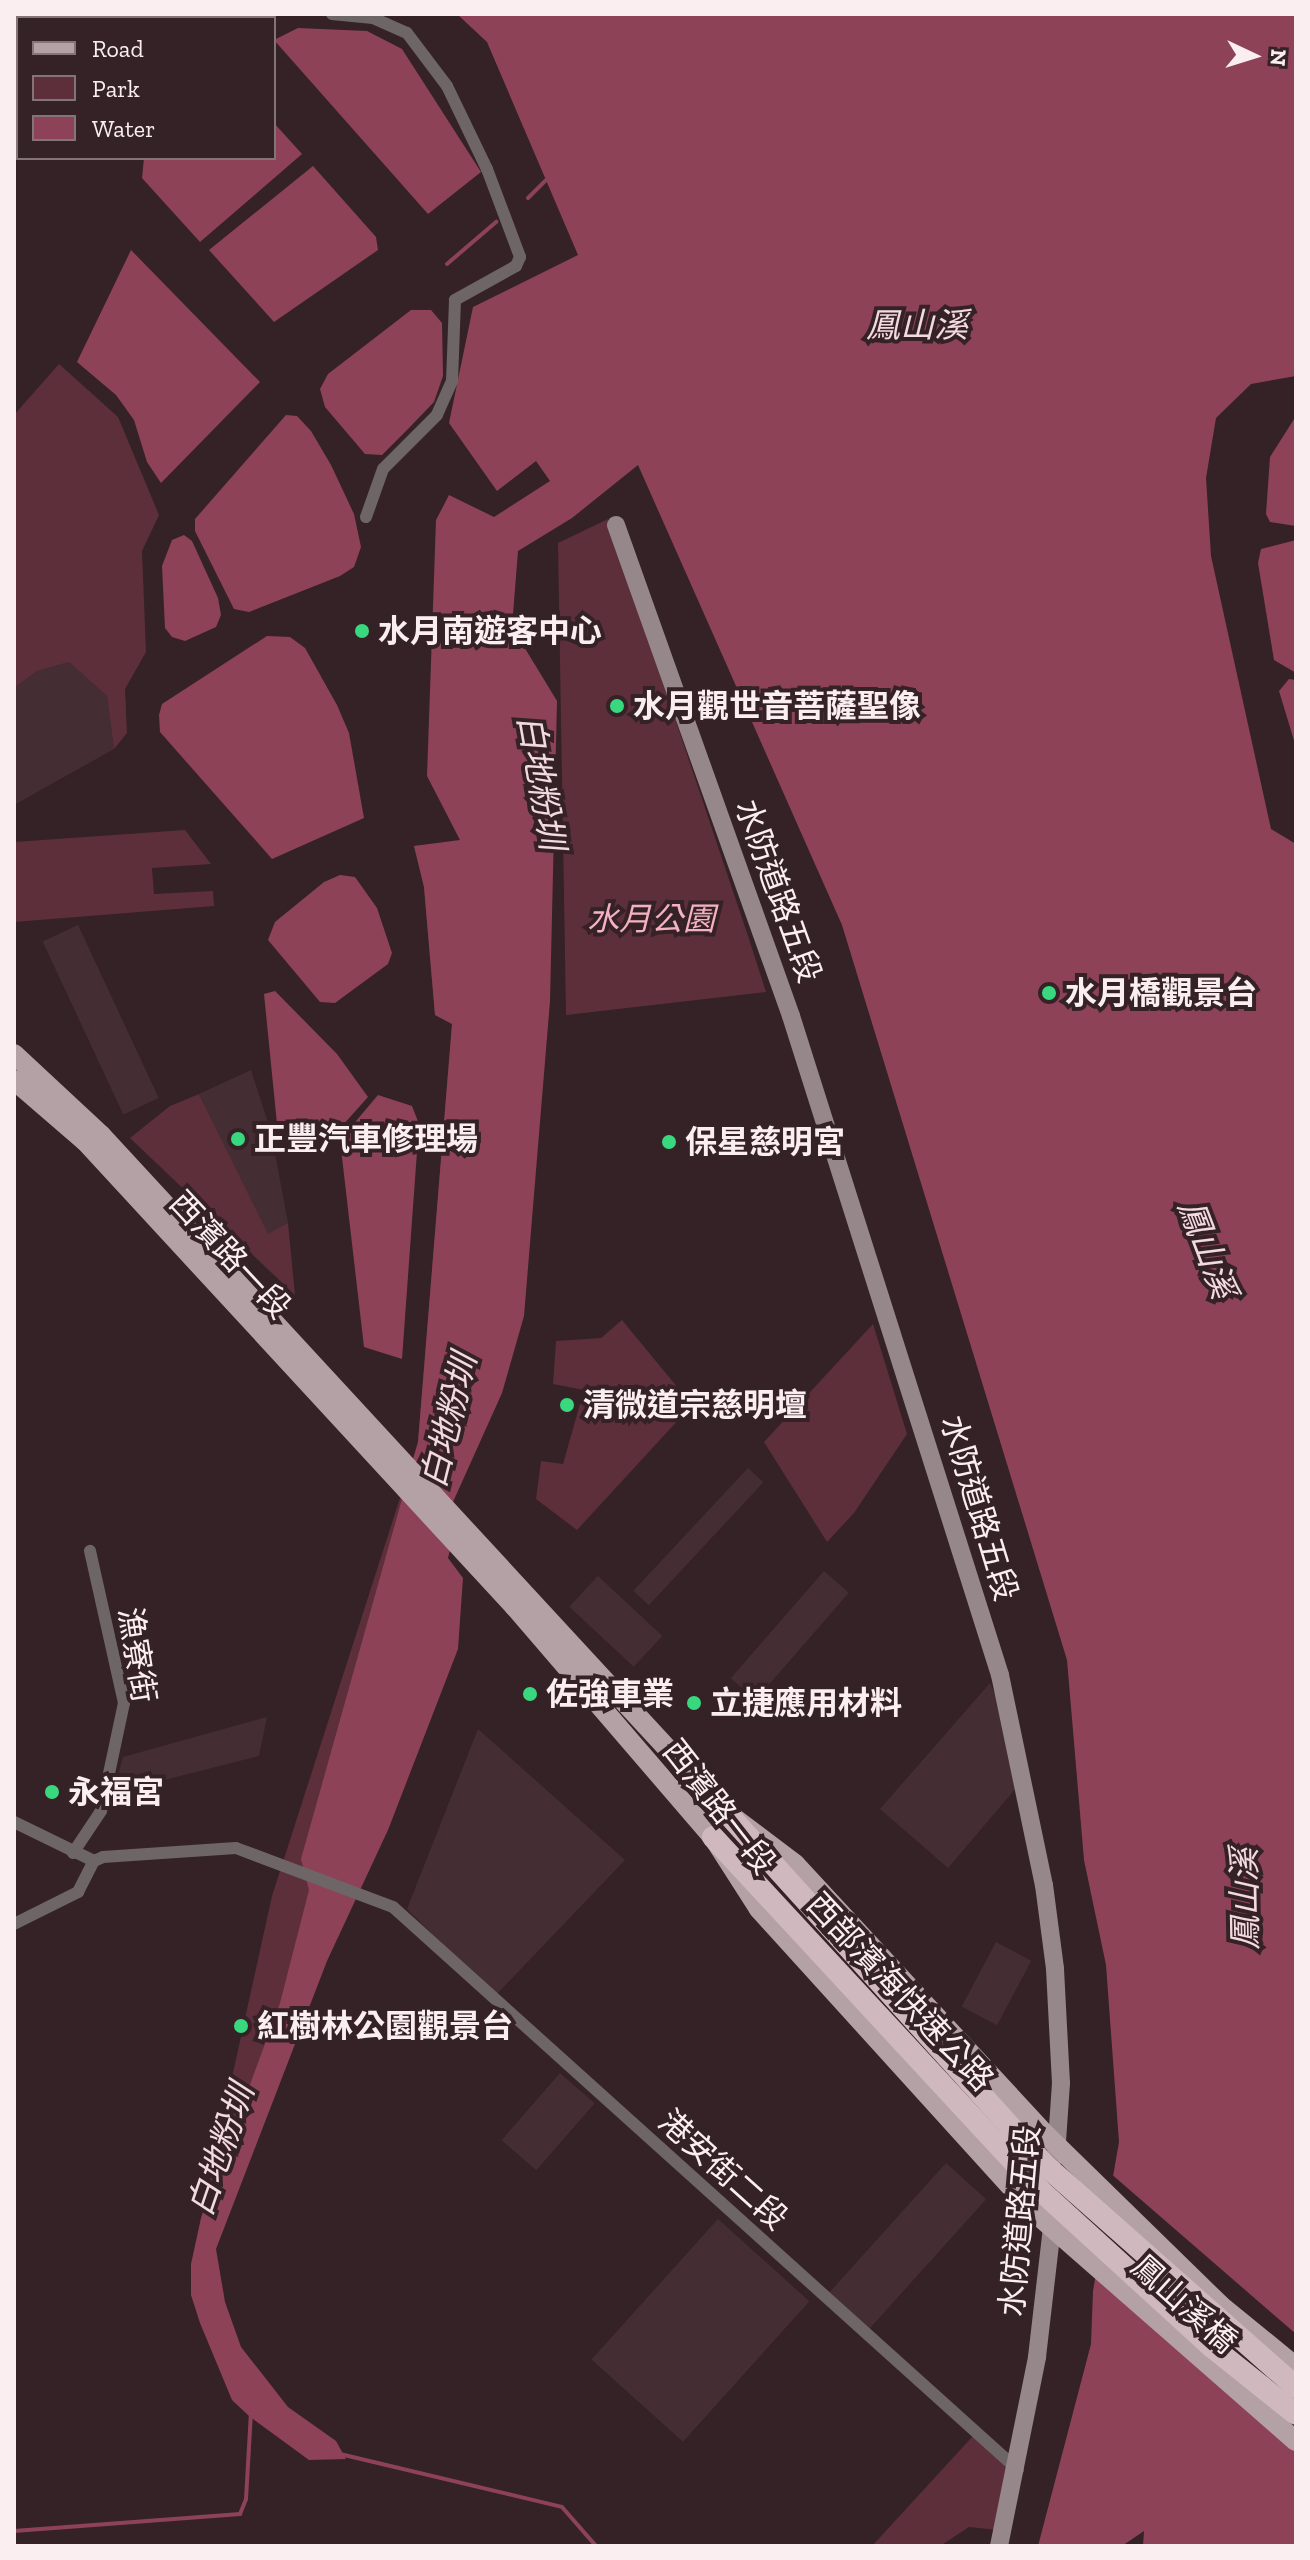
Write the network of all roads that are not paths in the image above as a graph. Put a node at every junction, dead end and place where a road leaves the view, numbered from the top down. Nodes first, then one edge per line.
1 (332, 14) edge
2 (366, 517) dead end
3 (616, 525) dead end
4 (14, 1054) edge
5 (14, 1080) edge
6 (460, 1538) junction
7 (90, 1551) dead end
8 (726, 1812) junction
9 (14, 1822) edge
10 (713, 1837) joint
11 (73, 1853) junction
12 (94, 1861) junction
13 (14, 1924) edge
14 (1047, 2136) joint
15 (1046, 2166) joint
16 (1037, 2201) junction
17 (1296, 2367) edge
18 (1296, 2387) edge
19 (1296, 2414) edge
20 (1296, 2441) edge
21 (1018, 2470) junction
22 (999, 2546) edge

1 - 2 street
3 - 21 street, 水防道路五段
4 - 6 main road, 西濱路一段
5 - 6 main road, 西濱路一段
6 - 8 main road, 西濱路一段
6 - 10 main road, 西濱路一段
7 - 11 street, 漁寮街
8 - 14 main road, 西濱路一段
8 - 15 highway, 西部濱海快速公路
9 - 11 street
10 - 16 highway, 西部濱海快速公路
11 - 12 street
12 - 13 street
12 - 21 street, 港安街二段
14 - 17 main road, 鳳山溪橋, bridge
15 - 18 highway, 鳳山溪橋, bridge
16 - 19 highway, 鳳山溪橋, bridge
16 - 20 main road, 鳳山溪橋, bridge
21 - 22 street, 水防道路五段

